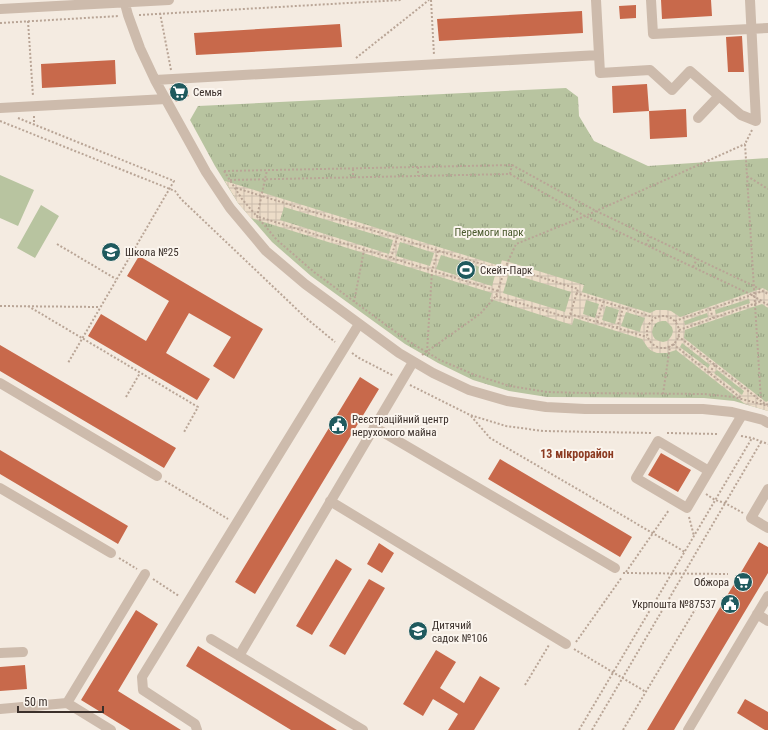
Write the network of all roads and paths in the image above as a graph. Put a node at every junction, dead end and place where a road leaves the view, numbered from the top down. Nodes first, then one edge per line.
1 (160, 0) edge
2 (169, 0) edge
3 (401, 0) edge
4 (430, 0) edge
5 (596, 0) edge
6 (651, 0) edge
7 (750, 0) edge
8 (124, 1) edge
9 (0, 10) edge
10 (160, 14) junction
11 (128, 15) junction
12 (28, 21) junction
13 (0, 22) edge
14 (768, 28) edge
15 (752, 29) junction
16 (599, 55) junction
17 (434, 64) junction
18 (343, 69) junction
19 (172, 79) junction
20 (155, 80) junction
21 (718, 97) junction
22 (166, 99) junction
23 (33, 106) junction
24 (0, 108) edge
25 (14, 117) dead end
26 (698, 118) dead end
27 (0, 121) edge
28 (34, 125) junction
29 (750, 133) dead end
30 (745, 144) junction
31 (512, 165) junction
32 (418, 167) junction
33 (353, 168) junction
34 (267, 170) junction
35 (510, 174) junction
36 (418, 176) junction
37 (747, 176) junction
38 (353, 178) junction
39 (230, 180) junction
40 (265, 180) junction
41 (235, 188) junction
42 (169, 189) junction
43 (768, 189) edge
44 (262, 196) junction
45 (596, 211) junction
46 (585, 216) junction
47 (257, 217) junction
48 (650, 237) junction
49 (397, 238) junction
50 (57, 244) dead end
51 (646, 245) junction
52 (364, 250) junction
53 (438, 251) junction
54 (391, 258) junction
55 (697, 259) junction
56 (506, 266) junction
57 (693, 267) junction
58 (432, 271) junction
59 (504, 271) junction
60 (116, 279) junction
61 (754, 286) junction
62 (498, 291) junction
63 (763, 291) junction
64 (576, 293) junction
65 (768, 294) edge
66 (754, 295) junction
67 (496, 296) junction
68 (354, 302) junction
69 (603, 302) junction
70 (762, 302) junction
71 (755, 304) junction
72 (768, 305) edge
73 (0, 306) edge
74 (28, 306) junction
75 (100, 307) junction
76 (623, 308) junction
77 (710, 309) junction
78 (570, 314) junction
79 (654, 318) junction
80 (713, 318) junction
81 (675, 321) junction
82 (597, 322) junction
83 (359, 324) junction
84 (617, 328) junction
85 (679, 330) junction
86 (678, 336) junction
87 (82, 338) junction
88 (648, 338) junction
89 (332, 339) dead end
90 (673, 344) junction
91 (670, 346) junction
92 (427, 352) junction
93 (413, 362) junction
94 (68, 363) dead end
95 (715, 365) junction
96 (709, 372) junction
97 (140, 373) junction
98 (0, 383) edge
99 (663, 394) junction
100 (126, 397) dead end
101 (437, 399) dead end
102 (743, 399) junction
103 (761, 401) junction
104 (768, 405) edge
105 (742, 415) junction
106 (470, 416) junction
107 (768, 423) edge
108 (374, 427) junction
109 (184, 432) dead end
110 (658, 433) dead end
111 (666, 433) dead end
112 (722, 434) dead end
113 (762, 442) junction
114 (768, 444) edge
115 (709, 471) junction
116 (157, 476) joint
117 (0, 488) edge
118 (768, 489) edge
119 (716, 500) junction
120 (330, 501) junction
121 (725, 503) junction
122 (687, 508) junction
123 (751, 518) junction
124 (236, 524) junction
125 (768, 528) edge
126 (694, 536) junction
127 (685, 552) junction
128 (111, 554) dead end
129 (615, 568) dead end
130 (624, 573) dead end
131 (145, 574) dead end
132 (672, 574) junction
133 (684, 574) junction
134 (728, 574) dead end
135 (768, 596) edge
136 (712, 600) dead end
137 (757, 614) junction
138 (768, 620) edge
139 (554, 637) junction
140 (211, 639) dead end
141 (566, 644) joint
142 (23, 652) dead end
143 (0, 653) edge
144 (239, 656) junction
145 (613, 673) junction
146 (622, 678) junction
147 (525, 685) dead end
148 (646, 692) junction
149 (67, 703) junction
150 (0, 709) edge
151 (111, 730) edge
152 (197, 730) edge
153 (363, 730) edge
154 (579, 730) edge
155 (592, 730) edge
156 (623, 730) edge
157 (688, 730) edge

1 - 2 street
1 - 8 street
1 - 10 path
3 - 10 path
4 - 17 path
4 - 18 path
5 - 16 street
6 - 15 street
7 - 15 street
8 - 9 street
8 - 11 street
10 - 11 path
10 - 19 path
11 - 12 path
11 - 20 street
12 - 13 path
12 - 23 path
14 - 15 street
15 - 21 street
16 - 17 street
16 - 21 street
17 - 18 street
18 - 19 street
19 - 20 street
20 - 22 street
21 - 26 street
22 - 23 street
22 - 83 street
23 - 24 street
23 - 28 path
25 - 28 path
27 - 42 path
28 - 42 path
29 - 30 path
30 - 37 path
30 - 45 path
31 - 32 path
31 - 35 path
31 - 45 path
32 - 33 path
32 - 36 path
33 - 34 path
33 - 38 path
34 - 39 path
34 - 40 path
35 - 36 path
35 - 46 path
36 - 38 path
37 - 43 path
37 - 61 path
38 - 40 path
39 - 40 path
39 - 41 path
40 - 44 path
41 - 44 path
41 - 47 path
42 - 60 path
42 - 89 path
44 - 47 path
44 - 49 path
45 - 46 path
45 - 48 path
46 - 51 path
46 - 56 path
47 - 52 path
47 - 68 path
48 - 51 path
48 - 55 path
49 - 53 path
49 - 54 path
50 - 60 path
51 - 57 path
52 - 54 path
52 - 68 path
53 - 58 path
53 - 59 path
54 - 58 path
55 - 57 path
55 - 61 path
56 - 59 path
56 - 64 path
57 - 66 path
58 - 62 path
58 - 92 path
59 - 62 path
60 - 75 path
61 - 63 path
61 - 66 path
62 - 67 path
63 - 65 path
63 - 66 path
64 - 69 path
64 - 78 path
66 - 70 path
66 - 71 path
66 - 77 path
67 - 78 path
67 - 92 path
68 - 92 path
69 - 76 path
69 - 82 path
70 - 71 path
70 - 72 path
71 - 80 path
71 - 103 path
73 - 74 path
74 - 75 path
74 - 87 path
75 - 87 path
76 - 79 path
76 - 84 path
77 - 80 path
77 - 81 path
78 - 82 path
79 - 81 path
79 - 88 path
80 - 85 path
81 - 85 path
82 - 84 path
83 - 93 street
83 - 124 street
84 - 88 path
85 - 86 path
86 - 90 path
86 - 95 path
87 - 94 path
87 - 97 path
88 - 91 path
90 - 91 path
90 - 96 path
91 - 99 path
92 - 93 path
92 - 99 path
93 - 105 street
93 - 108 street
95 - 96 path
95 - 103 path
96 - 102 path
97 - 100 path
97 - 109 path
98 - 116 street
99 - 102 path
101 - 106 path
102 - 104 path
103 - 104 path
105 - 107 street
105 - 115 street
106 - 110 path
106 - 127 path
108 - 120 street
108 - 129 street
111 - 112 path
113 - 114 path
113 - 119 path
113 - 121 path
115 - 122 street
115 - 122 street
116 - 124 path
117 - 128 street
118 - 123 street
119 - 121 path
119 - 126 path
120 - 139 street
120 - 144 street
121 - 123 path
121 - 133 path
122 - 126 path
123 - 125 street
124 - 152 street
126 - 127 path
127 - 132 path
130 - 132 path
131 - 149 street
132 - 133 path
132 - 145 path
133 - 134 path
133 - 146 path
135 - 137 street
136 - 148 path
137 - 138 street
137 - 157 street
139 - 141 street
139 - 147 path
140 - 144 street
141 - 145 path
142 - 143 street
144 - 153 street
145 - 146 path
145 - 154 path
146 - 148 path
146 - 155 path
148 - 156 path
149 - 150 street
149 - 151 street

